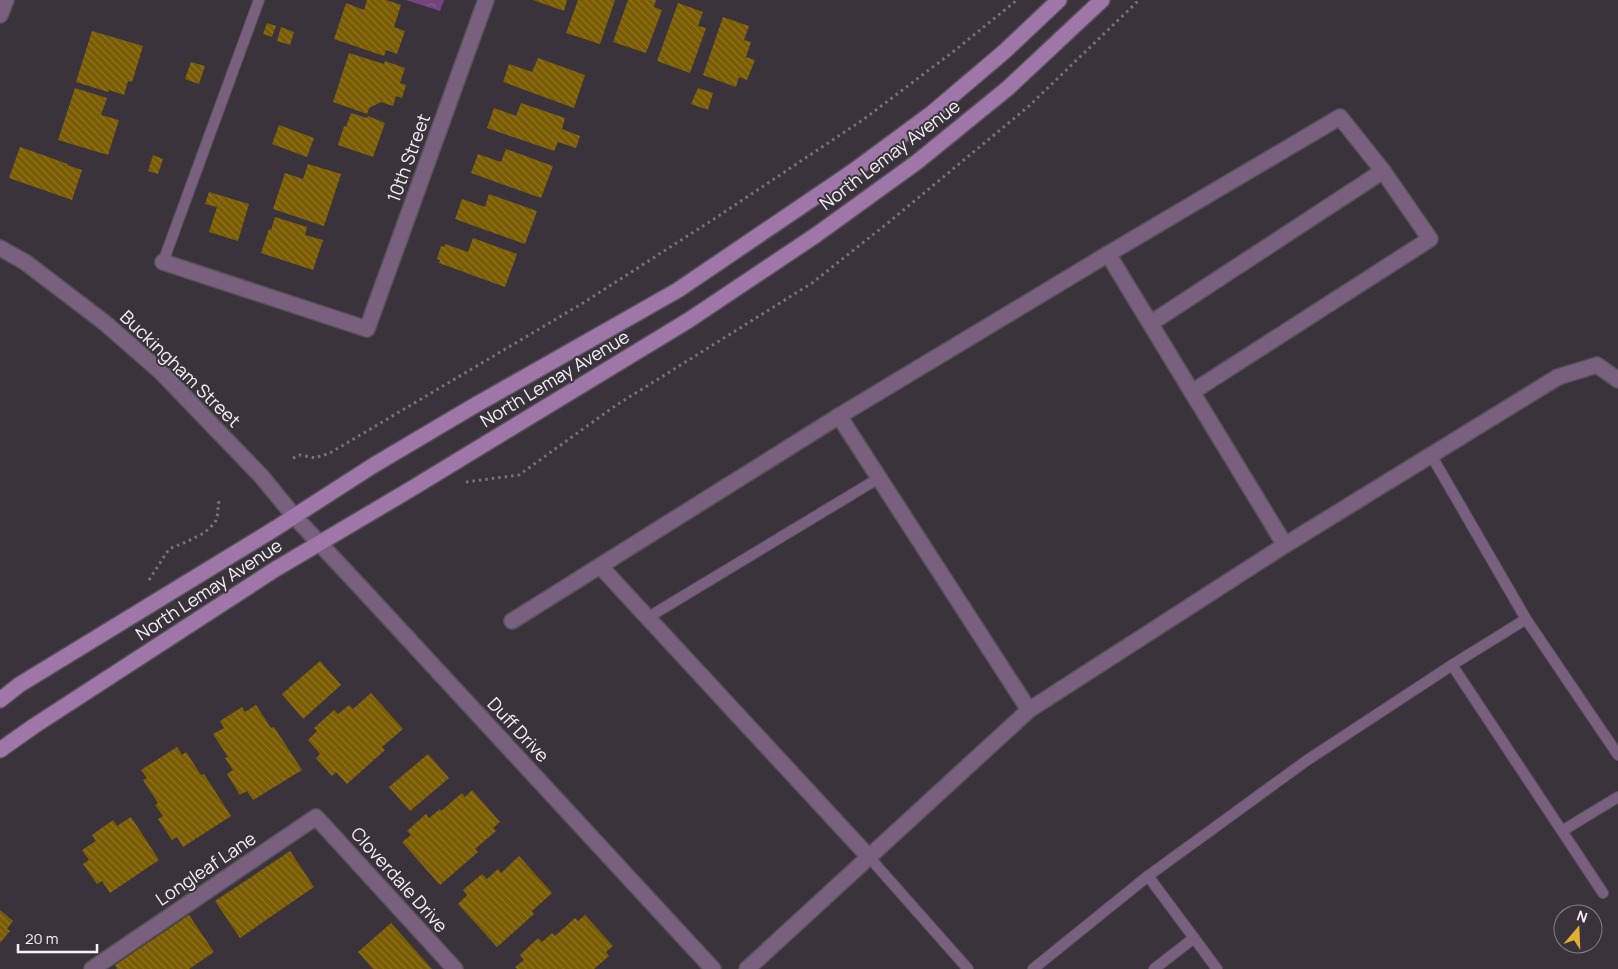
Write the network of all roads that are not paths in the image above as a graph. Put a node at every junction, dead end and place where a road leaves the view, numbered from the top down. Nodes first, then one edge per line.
1 (6, 0) edge
2 (259, 0) edge
3 (486, 0) edge
4 (1058, 0) edge
5 (1102, 0) edge
6 (0, 16) edge
7 (1383, 171) junction
8 (0, 248) edge
9 (1108, 254) junction
10 (163, 262) joint
11 (1151, 323) junction
12 (1618, 380) edge
13 (1192, 392) junction
14 (839, 416) junction
15 (1431, 455) junction
16 (879, 478) junction
17 (294, 516) junction
18 (318, 543) junction
19 (1285, 545) junction
20 (600, 566) junction
21 (647, 618) junction
22 (1526, 618) junction
23 (512, 621) dead end
24 (1452, 665) junction
25 (0, 700) edge
26 (1028, 710) junction
27 (0, 750) edge
28 (1618, 754) edge
29 (1618, 797) edge
30 (316, 817) joint
31 (1562, 831) junction
32 (869, 857) junction
33 (1148, 876) junction
34 (1603, 893) dead end
35 (1194, 938) junction
36 (92, 969) edge
37 (455, 969) edge
38 (713, 969) edge
39 (747, 969) edge
40 (968, 969) edge
41 (1033, 969) edge
42 (1154, 969) edge
43 (1217, 969) edge

1 - 6 street
2 - 10 lane
3 - 10 street, 10th Street
4 - 17 main road, North Lemay Avenue
5 - 18 main road, North Lemay Avenue
7 - 9 street
7 - 11 street
7 - 13 street
8 - 17 street, Buckingham Street
9 - 11 street
9 - 14 street
11 - 13 street
12 - 15 street
13 - 19 street
14 - 16 street
14 - 20 street
15 - 19 street
15 - 22 lane
16 - 21 lane
16 - 26 street
17 - 18 street, Duff Drive
17 - 25 main road, North Lemay Avenue
18 - 27 main road, North Lemay Avenue
18 - 38 street, Duff Drive
19 - 26 street
20 - 21 street
20 - 23 street
21 - 32 street
22 - 24 lane
22 - 28 lane
24 - 31 lane
24 - 33 lane
26 - 32 street
29 - 31 lane
30 - 36 street, Longleaf Lane
30 - 37 street, Cloverdale Drive
31 - 34 lane
32 - 39 street
32 - 40 lane
33 - 35 lane
33 - 41 lane
35 - 42 lane
35 - 43 lane

